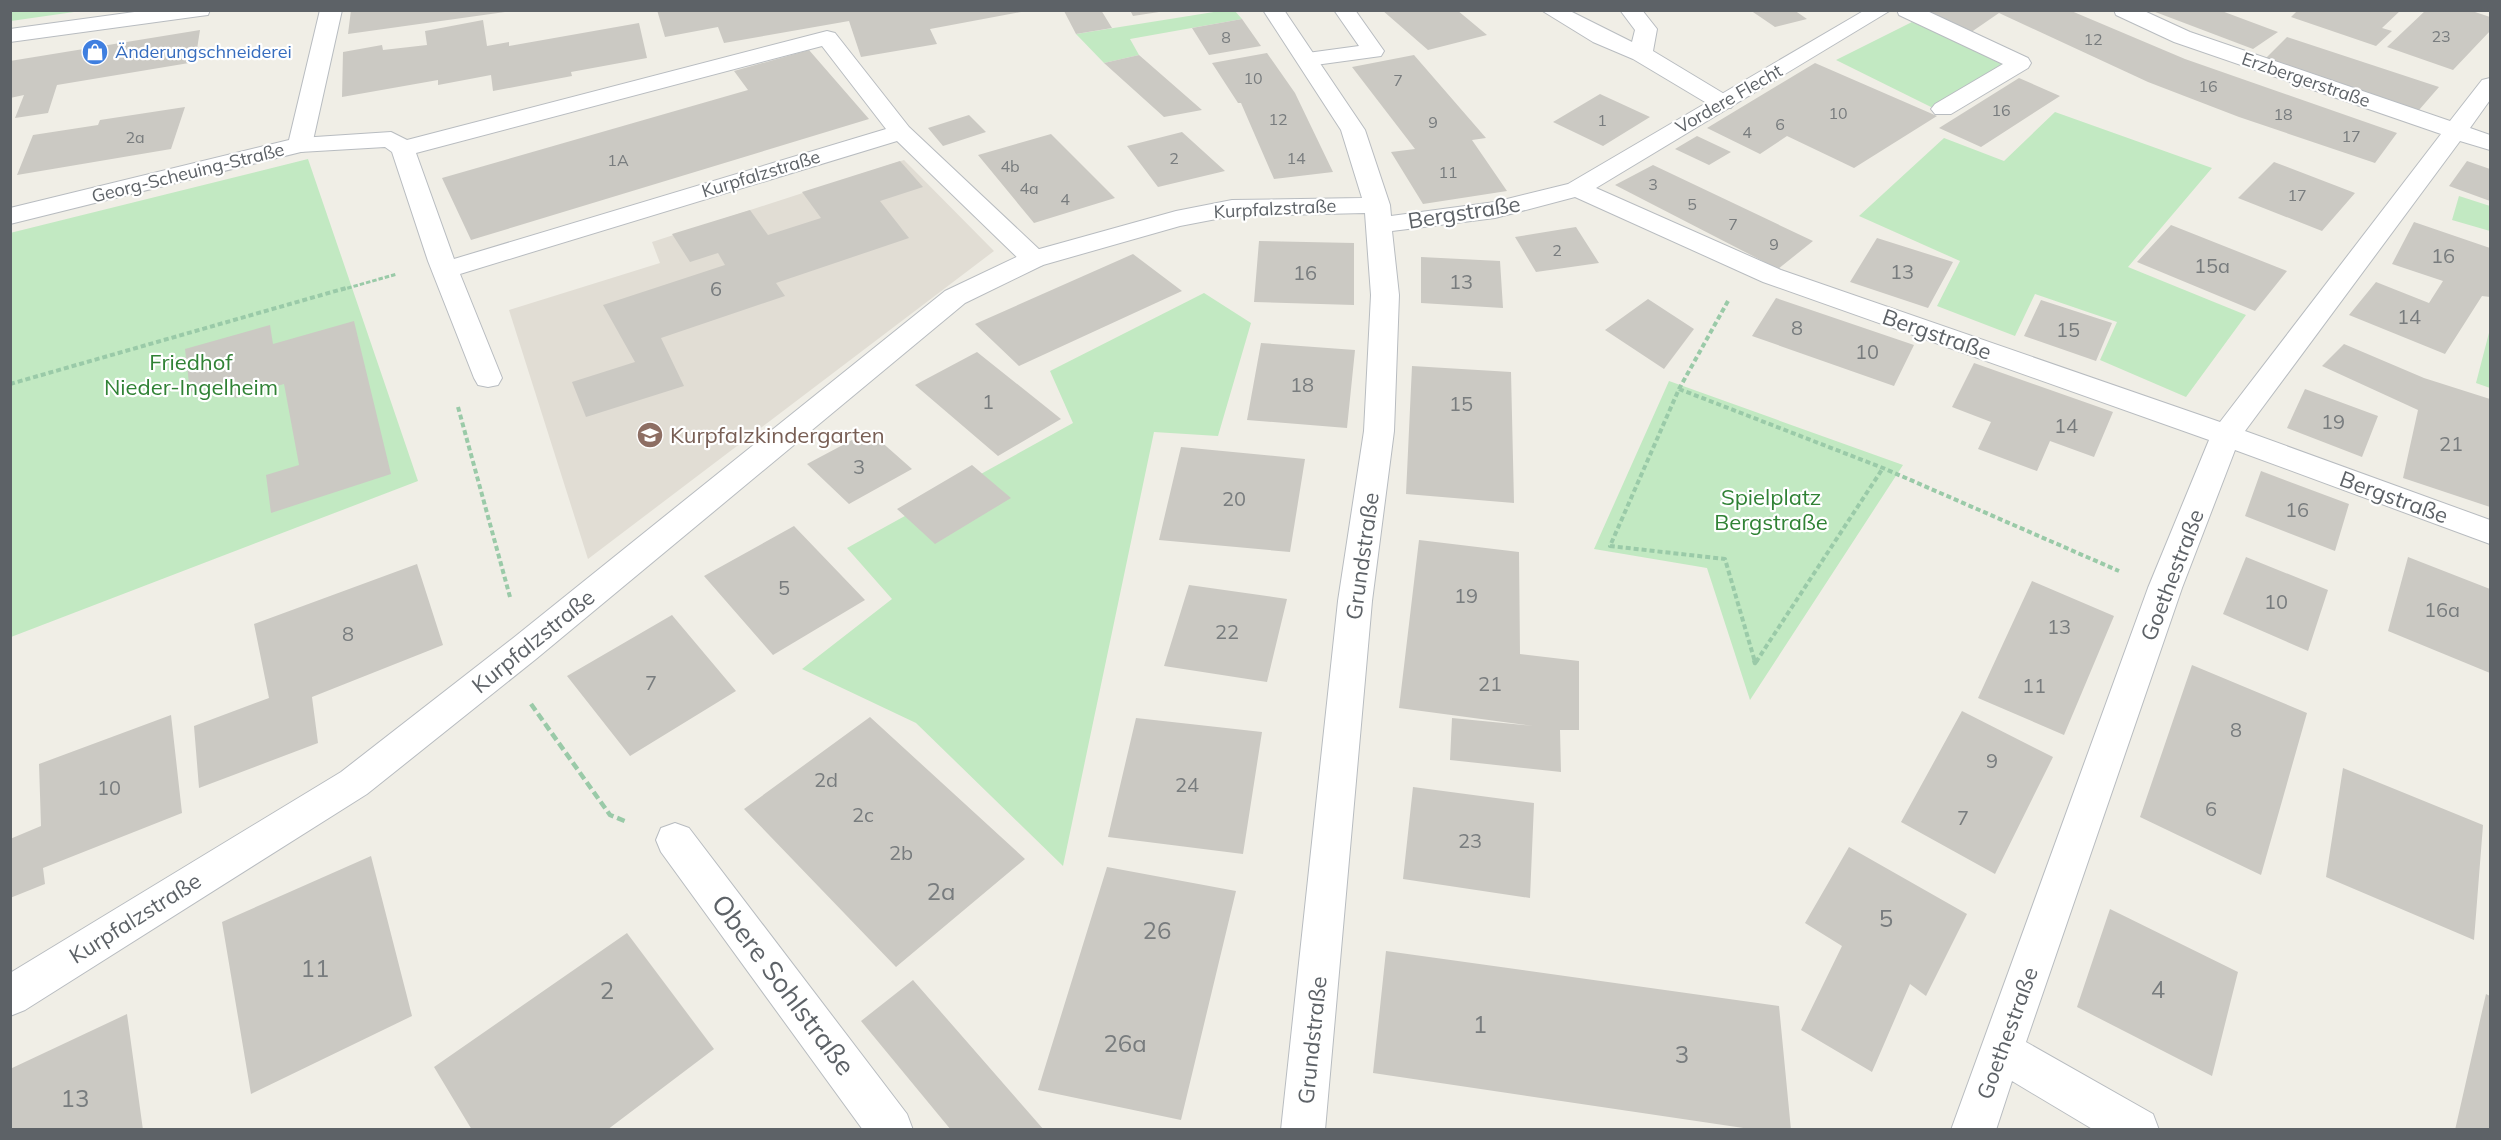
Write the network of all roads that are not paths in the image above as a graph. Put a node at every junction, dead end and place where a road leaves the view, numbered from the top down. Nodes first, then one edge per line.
1 (200, 10) edge
2 (331, 10) edge
3 (1273, 10) edge
4 (1344, 10) edge
5 (1551, 10) edge
6 (1630, 10) edge
7 (1881, 10) edge
8 (1906, 10) edge
9 (2124, 10) edge
10 (150, 14) edge
11 (10, 36) edge
12 (1641, 54) junction
13 (1308, 59) junction
14 (2490, 85) edge
15 (1723, 103) junction
16 (1943, 109) dead end
17 (901, 132) junction
18 (2455, 132) junction
19 (2490, 143) edge
20 (300, 146) junction
21 (403, 149) junction
22 (1577, 189) junction
23 (1379, 215) junction
24 (10, 216) edge
25 (1034, 259) junction
26 (444, 265) junction
27 (488, 378) dead end
28 (2226, 435) junction
29 (2490, 532) edge
30 (675, 840) dead end
31 (10, 996) edge
32 (2001, 1051) junction
33 (891, 1130) edge
34 (1303, 1130) edge
35 (1972, 1130) edge
36 (2136, 1130) edge

1 - 10 street
2 - 20 street, Georg-Scheuing-Straße
3 - 13 street, Grundstraße
4 - 13 street
5 - 12 street
6 - 12 street
7 - 15 street, Vordere Flecht
8 - 16 street
9 - 18 street, Erzbergerstraße
10 - 11 street
12 - 15 street
13 - 23 street, Grundstraße
14 - 18 street, Goethestraße
15 - 22 street, Vordere Flecht
17 - 21 street
17 - 25 street
17 - 26 street, Kurpfalzstraße
18 - 19 street, Erzbergerstraße
18 - 28 street, Goethestraße
20 - 21 street
20 - 24 street, Georg-Scheuing-Straße
21 - 26 street
22 - 23 street, Bergstraße
22 - 28 street, Bergstraße
23 - 25 street, Kurpfalzstraße
23 - 34 street, Grundstraße
25 - 31 street, Kurpfalzstraße
26 - 27 street
28 - 29 street, Bergstraße
28 - 32 street, Goethestraße
30 - 33 street, Obere Sohlstraße
32 - 35 street, Goethestraße
32 - 36 street

